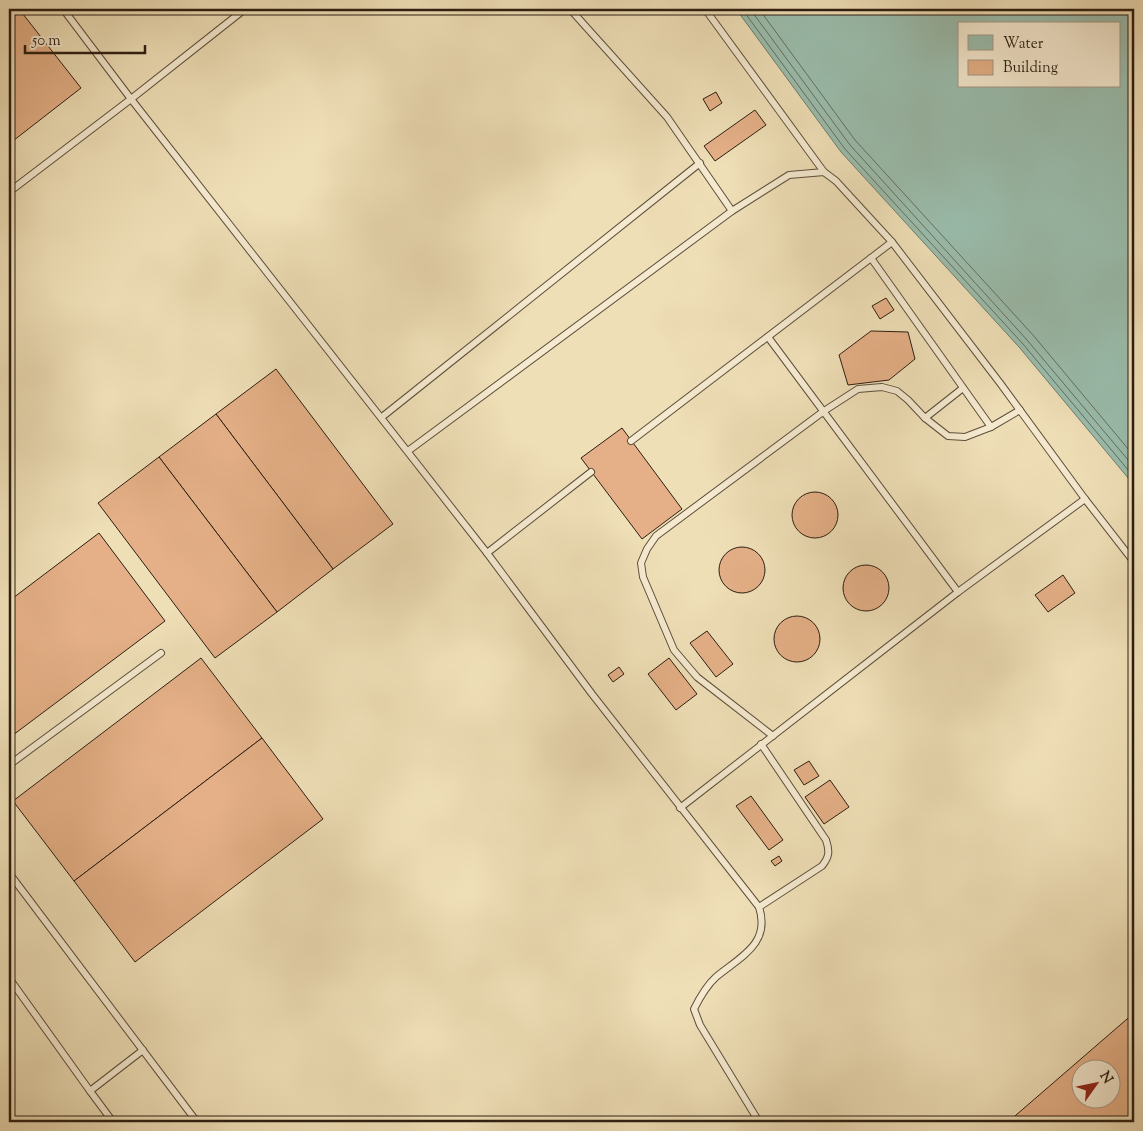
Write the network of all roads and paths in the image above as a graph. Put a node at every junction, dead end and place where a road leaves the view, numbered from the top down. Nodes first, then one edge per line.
1 (63, 9) edge
2 (245, 9) edge
3 (570, 9) edge
4 (705, 9) edge
5 (131, 99) junction
6 (700, 163) junction
7 (824, 172) junction
8 (9, 192) edge
9 (732, 211) junction
10 (892, 242) junction
11 (871, 258) junction
12 (768, 337) junction
13 (963, 388) junction
14 (1020, 410) junction
15 (824, 412) junction
16 (382, 417) junction
17 (925, 418) junction
18 (991, 427) junction
19 (632, 441) dead end
20 (408, 451) junction
21 (591, 472) dead end
22 (1085, 499) junction
23 (487, 553) junction
24 (1134, 562) edge
25 (958, 592) junction
26 (161, 653) dead end
27 (773, 736) junction
28 (761, 744) junction
29 (9, 765) edge
30 (680, 808) junction
31 (9, 873) edge
32 (759, 908) junction
33 (9, 978) edge
34 (143, 1050) junction
35 (90, 1091) junction
36 (9, 1117) edge
37 (12, 1122) edge
38 (113, 1122) edge
39 (197, 1122) edge
40 (761, 1122) edge

1 - 5 lane
2 - 5 lane
3 - 6 lane
4 - 7 lane
5 - 8 lane
5 - 16 lane
6 - 9 lane
6 - 16 lane
7 - 9 lane
7 - 10 lane
9 - 20 lane
10 - 11 lane
10 - 14 lane
11 - 12 lane
11 - 13 lane
12 - 15 lane
12 - 19 lane
13 - 17 lane
13 - 18 lane
14 - 18 lane
14 - 22 lane
15 - 17 lane
15 - 25 lane
15 - 27 lane
16 - 20 lane
17 - 18 lane
20 - 23 lane
21 - 23 lane
22 - 24 lane
22 - 25 lane
23 - 30 lane
25 - 27 lane
26 - 29 lane
27 - 28 lane
28 - 30 lane
28 - 32 lane
30 - 32 lane
31 - 34 lane
32 - 40 lane
33 - 35 lane
34 - 35 lane
34 - 39 lane
35 - 38 lane
36 - 37 lane

